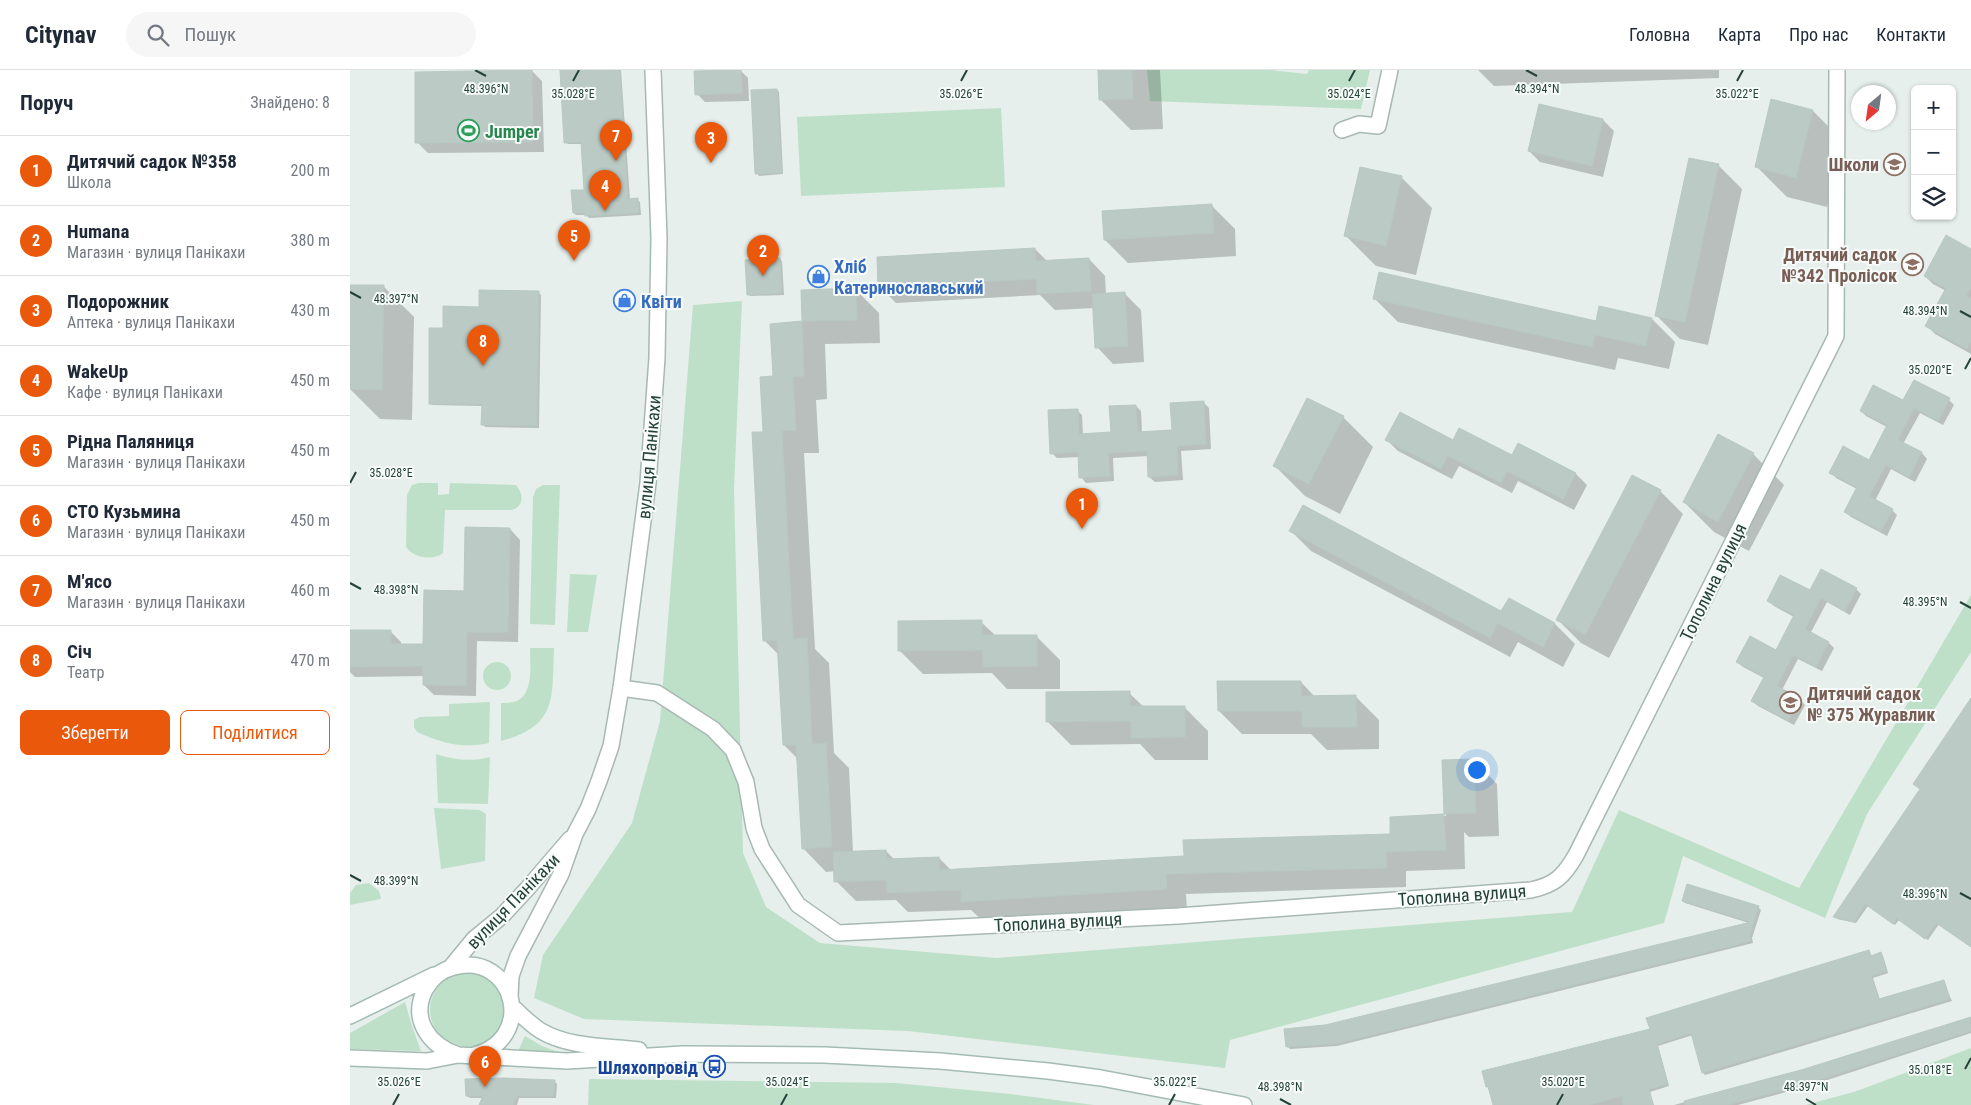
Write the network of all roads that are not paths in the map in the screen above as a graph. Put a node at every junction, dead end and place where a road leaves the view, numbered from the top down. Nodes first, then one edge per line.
1 (652, 70) edge
2 (1390, 70) edge
3 (1837, 70) edge
4 (1342, 130) dead end
5 (622, 688) junction
6 (575, 834) junction
7 (445, 970) junction
8 (511, 1001) junction
9 (350, 1016) edge
10 (683, 1054) junction
11 (464, 1056) junction
12 (350, 1058) edge
13 (1244, 1105) edge

1 - 5 street, вулиця Панікахи
2 - 4 street
3 - 5 street, Тополина вулиця
5 - 6 street, вулиця Панікахи
6 - 7 street, вулиця Панікахи
6 - 8 street, вулиця Панікахи
7 - 8 street
7 - 9 street, вулиця Панікахи
7 - 11 street
8 - 10 street
8 - 11 street
10 - 11 street
10 - 13 street
11 - 12 street

